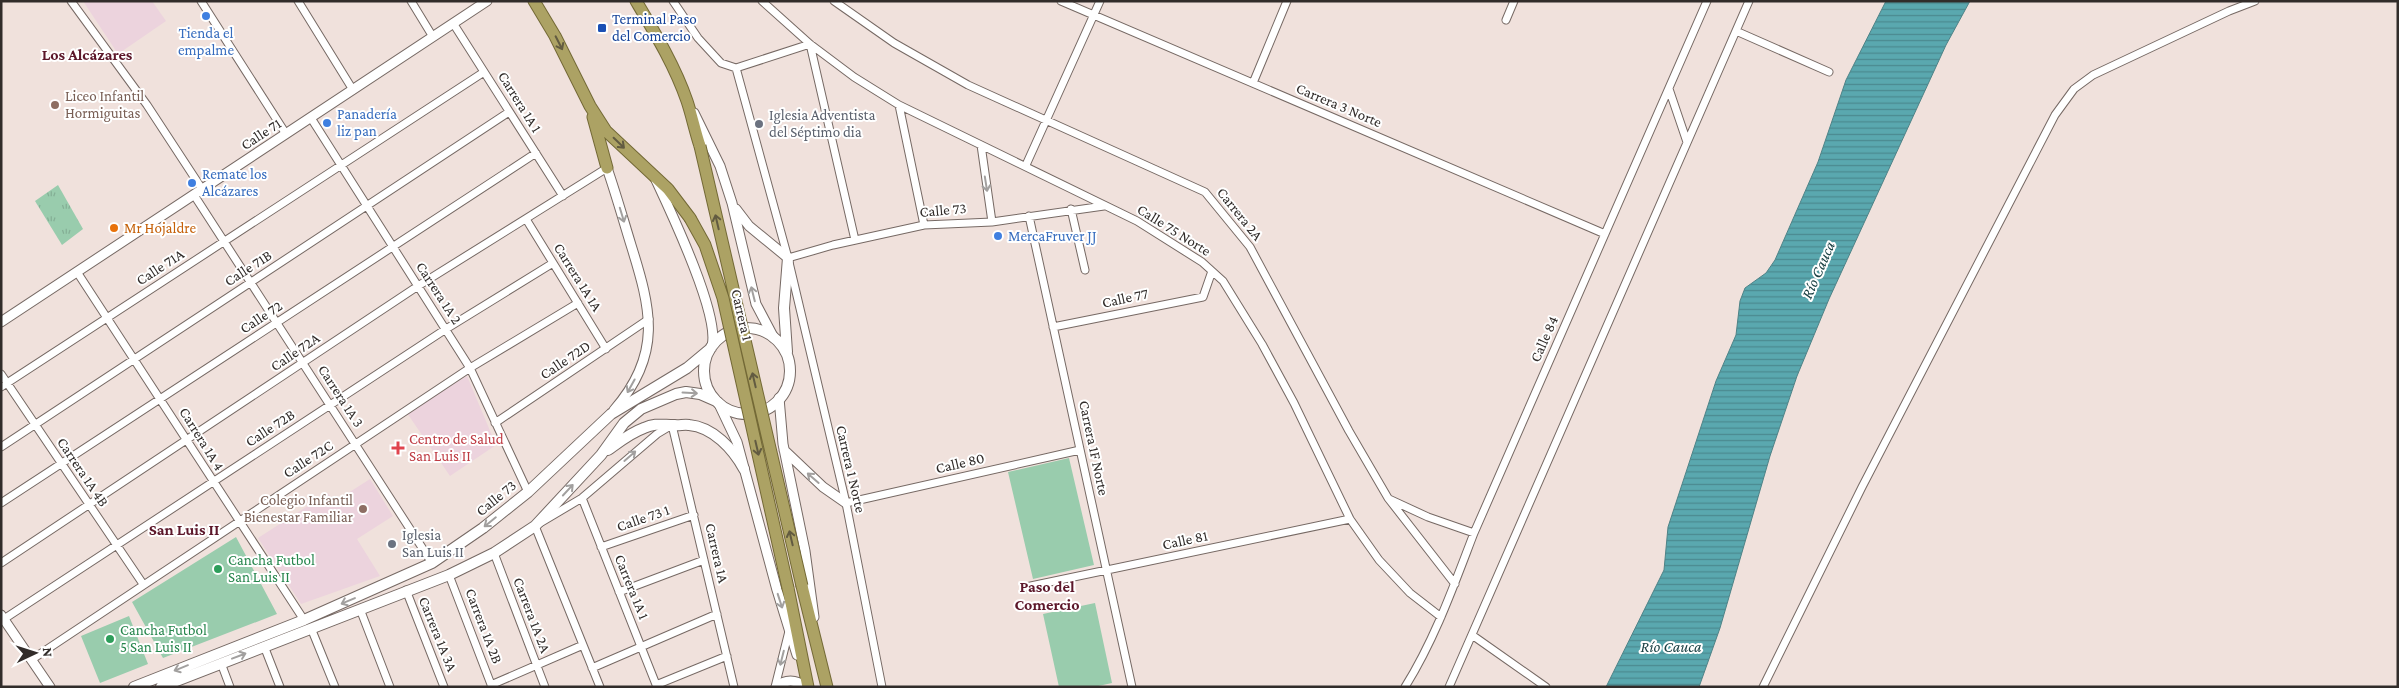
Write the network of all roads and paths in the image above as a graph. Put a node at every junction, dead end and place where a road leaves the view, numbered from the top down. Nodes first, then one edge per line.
1 (71, 1) edge
2 (201, 1) edge
3 (298, 1) edge
4 (411, 1) edge
5 (487, 1) edge
6 (534, 1) edge
7 (636, 1) edge
8 (673, 1) edge
9 (762, 1) edge
10 (834, 1) edge
11 (1061, 1) edge
12 (1100, 1) edge
13 (1287, 1) edge
14 (1514, 1) edge
15 (1707, 1) edge
16 (1749, 1) edge
17 (2256, 1) edge
18 (1093, 15) junction
19 (1506, 20) dead end
20 (453, 23) junction
21 (1736, 31) junction
22 (433, 37) junction
23 (810, 44) junction
24 (736, 68) junction
25 (484, 72) junction
26 (1829, 72) dead end
27 (1252, 83) junction
28 (1669, 89) junction
29 (353, 90) junction
30 (687, 100) junction
31 (899, 105) junction
32 (590, 106) junction
33 (509, 112) junction
34 (311, 118) junction
35 (1046, 120) junction
36 (286, 134) junction
37 (1687, 142) junction
38 (981, 146) junction
39 (536, 153) junction
40 (341, 165) junction
41 (1026, 165) junction
42 (607, 168) junction
43 (654, 175) junction
44 (202, 189) junction
45 (194, 195) junction
46 (563, 196) junction
47 (732, 203) junction
48 (367, 206) junction
49 (1104, 206) junction
50 (1071, 209) junction
51 (1029, 216) junction
52 (526, 219) junction
53 (992, 222) junction
54 (924, 225) junction
55 (1605, 234) junction
56 (856, 240) junction
57 (225, 241) junction
58 (393, 247) junction
59 (788, 258) junction
60 (553, 263) junction
61 (1085, 270) dead end
62 (1212, 271) junction
63 (77, 272) junction
64 (251, 282) junction
65 (418, 286) junction
66 (578, 303) junction
67 (107, 318) junction
68 (649, 319) junction
69 (1, 322) edge
70 (277, 323) junction
71 (1053, 327) junction
72 (446, 329) junction
73 (774, 338) junction
74 (711, 347) junction
75 (606, 349) junction
76 (787, 358) junction
77 (134, 359) junction
78 (303, 363) junction
79 (470, 368) junction
80 (1, 374) edge
81 (4, 385) edge
82 (779, 398) junction
83 (161, 399) junction
84 (717, 401) junction
85 (330, 406) junction
86 (611, 414) junction
87 (495, 423) junction
88 (34, 425) junction
89 (672, 426) junction
90 (187, 440) junction
91 (355, 444) junction
92 (1, 447) edge
93 (784, 450) junction
94 (1080, 450) junction
95 (601, 455) junction
96 (61, 464) junction
97 (744, 469) junction
98 (213, 482) junction
99 (528, 492) junction
100 (582, 498) junction
101 (1388, 498) junction
102 (846, 503) junction
103 (1, 504) edge
104 (88, 504) junction
105 (694, 515) junction
106 (1350, 519) junction
107 (239, 521) junction
108 (535, 526) junction
109 (1474, 533) junction
110 (115, 545) junction
111 (601, 547) junction
112 (494, 553) junction
113 (704, 560) junction
114 (1, 563) edge
115 (432, 563) junction
116 (1107, 572) junction
117 (449, 575) junction
118 (143, 584) junction
119 (1455, 584) junction
120 (1026, 587) dead end
121 (406, 590) junction
122 (619, 592) junction
123 (360, 610) junction
124 (717, 614) junction
125 (3, 616) edge
126 (1441, 617) junction
127 (304, 620) junction
128 (311, 628) junction
129 (789, 630) junction
130 (1472, 635) junction
131 (583, 645) junction
132 (264, 646) junction
133 (641, 647) junction
134 (727, 656) junction
135 (818, 657) junction
136 (31, 660) junction
137 (221, 663) junction
138 (537, 665) junction
139 (592, 668) junction
140 (176, 684) edge
141 (492, 686) edge
142 (656, 686) edge
143 (50, 687) edge
144 (134, 687) edge
145 (161, 687) edge
146 (230, 687) edge
147 (280, 687) edge
148 (335, 687) edge
149 (390, 687) edge
150 (444, 687) edge
151 (545, 687) edge
152 (600, 687) edge
153 (734, 687) edge
154 (776, 687) edge
155 (807, 687) edge
156 (827, 687) edge
157 (882, 687) edge
158 (1132, 687) edge
159 (1405, 687) edge
160 (1449, 687) edge
161 (1546, 687) edge
162 (1763, 687) edge

1 - 44 street
2 - 36 street
3 - 29 street
4 - 22 street
5 - 20 street, Calle 71
6 -> 32 highway, Carrera 1
7 - 30 highway, Carrera 1
8 - 24 street
9 - 23 street, Calle 75 Norte
10 - 35 street, Carrera 2A
11 - 18 street, Carrera 3 Norte
12 - 18 street
13 - 27 street
14 - 19 street
15 - 28 street, Calle 84
16 - 21 street
17 - 162 street
18 - 27 street, Carrera 3 Norte
18 - 35 street
20 - 22 street, Calle 71
20 - 25 street, Carrera 1A 1
21 - 26 street
21 - 37 street
22 - 29 street, Calle 71
23 - 24 street
23 - 31 street, Calle 75 Norte
23 - 56 street
24 - 59 street, Carrera 1 Norte
25 - 33 street, Carrera 1A 1
25 - 40 street, Calle 71A
27 - 55 street, Carrera 3 Norte
28 - 37 street
28 - 55 street, Calle 84
29 - 34 street, Calle 71
30 - 47 street
135 -> 30 highway, Carrera 1, bridge
31 - 38 street, Calle 75 Norte
31 - 54 street
32 - 42 highway
32 -> 43 highway, Carrera 1
33 - 39 street, Carrera 1A 1
33 - 48 street, Calle 71B
34 - 36 street, Calle 71
34 - 40 street, Carrera 1A 2
35 - 41 street
35 - 101 street, Carrera 2A
36 - 44 street, Calle 71
37 - 130 street
38 - 41 street, Calle 75 Norte
38 -> 53 street
39 - 46 street, Carrera 1A 1
39 - 58 street, Calle 72
40 - 48 street, Carrera 1A 2
40 - 57 street, Calle 71A
41 - 49 street, Calle 75 Norte
42 - 46 street, Calle 72A
42 -> 68 street
43 - 74 street
43 -> 155 highway, Carrera 1, bridge
44 - 45 street, Calle 71
45 - 57 street, Carrera 1A 3
45 - 63 street, Calle 71
46 - 52 street, Calle 72A
47 - 59 street
73 -> 47 street
48 - 58 street, Carrera 1A 2
48 - 64 street, Calle 71B
49 - 50 street, Calle 73
49 - 62 street, Calle 75 Norte
50 - 51 street, Calle 73
50 - 61 street
51 - 53 street, Calle 73
51 - 71 street, Carrera 1F Norte
52 - 60 street, Carrera 1A 1A
52 - 65 street, Calle 72A
53 - 54 street, Calle 73
54 - 56 street, Calle 73
55 - 109 street, Calle 84
56 - 59 street, Calle 73
57 - 64 street, Carrera 1A 3
57 - 67 street, Calle 71A
58 - 65 street, Carrera 1A 2
58 - 70 street, Calle 72
59 - 76 main road
59 - 102 street, Carrera 1 Norte
60 - 66 street, Carrera 1A 1A
60 - 72 street, Calle 72B
62 - 71 street, Calle 77
62 - 106 street, Calle 75 Norte
63 - 67 street, Carrera 1A 4
63 - 69 street, Calle 71
64 - 70 street, Carrera 1A 3
64 - 77 street, Calle 71B
65 - 72 street, Carrera 1A 2
65 - 78 street, Calle 72A
66 - 75 street, Carrera 1A 1A
66 - 79 street, Calle 72C
67 - 77 street, Carrera 1A 4
67 - 81 street, Calle 71A
68 - 75 street, Calle 72D
68 -> 86 street
70 - 78 street, Carrera 1A 3
70 - 83 street, Calle 72
71 - 94 street, Carrera 1F Norte
72 - 79 street, Carrera 1A 2
72 - 85 street, Calle 72B
73 - 74 main road
73 - 76 main road
74 - 84 main road
74 - 86 main road, Calle 73
75 - 87 street, Calle 72D
76 - 82 main road
77 - 83 street, Carrera 1A 4
77 - 88 street, Calle 71B
78 - 85 street, Carrera 1A 3
78 - 90 street, Calle 72A
79 - 87 street, Carrera 1A 2
79 - 91 street, Calle 72C
80 - 81 street, Carrera 1A 4B
81 - 88 street, Carrera 1A 4B
82 - 84 main road
82 - 93 street
83 - 90 street, Carrera 1A 4
83 - 96 street, Calle 72
95 -> 84 main road
84 - 97 street
85 - 91 street, Carrera 1A 3
85 - 98 street, Calle 72B
86 - 99 main road, Calle 73
87 - 99 street, Carrera 1A 2
88 - 92 street, Calle 71B
88 - 96 street, Carrera 1A 4B
89 - 95 main road
89 - 97 main road
100 -> 89 street
89 - 105 street, Carrera 1A
90 - 98 street, Carrera 1A 4
90 - 104 street, Calle 72A
91 - 107 street, Calle 72C
91 - 115 street, Carrera 1A 3
102 -> 93 street
93 - 135 street
94 - 102 street, Calle 80
94 - 116 street, Carrera 1F Norte
108 -> 95 main road
96 - 103 street, Calle 72
96 - 104 street, Carrera 1A 4B
97 -> 129 street
98 - 107 street, Carrera 1A 4
98 - 110 street, Calle 72B
99 -> 115 main road, Calle 73
100 - 108 street
100 - 111 street, Carrera 1A 1
101 - 109 street
101 - 119 street, Carrera 2A
102 - 157 street, Carrera 1 Norte
104 - 110 street, Carrera 1A 4B
104 - 114 street, Calle 72A
105 - 111 street, Calle 73 1
105 - 113 street, Carrera 1A
106 - 116 street, Calle 81
106 - 126 street, Calle 75 Norte
107 - 118 street, Calle 72C
107 - 127 street, Carrera 1A 4
108 - 112 main road
108 - 131 street
109 - 119 street, Calle 84
110 - 118 street, Carrera 1A 4B
110 - 125 street, Calle 72B
111 - 122 street, Carrera 1A 1
112 - 117 main road
112 - 138 street, Carrera 1A 2A
113 - 122 street
113 - 124 street, Carrera 1A
115 -> 127 main road, Calle 73
116 - 120 street, Calle 81
116 - 158 street, Carrera 1F Norte
117 - 121 main road
117 - 141 street, Carrera 1A 2B
118 - 136 street, Calle 72C
119 - 126 street, Calle 84
121 - 123 main road
121 - 150 street, Carrera 1A 3A
122 - 133 street, Carrera 1A 1
123 - 128 main road
123 - 149 street
124 - 133 street
124 - 134 street, Carrera 1A
125 - 136 street
126 - 159 street, Calle 84
127 -> 144 main road, Calle 73
128 - 132 main road
128 - 148 street
129 -> 154 street
129 - 155 street
130 - 160 street
130 - 161 street
131 - 138 street
131 - 139 street
137 -> 132 main road
132 - 147 street
133 - 139 street
133 - 142 street, Carrera 1A 1
134 - 142 street
134 - 153 street, Carrera 1A
135 - 156 highway, Carrera 1
136 - 143 street
137 - 140 main road
137 - 146 street
138 - 141 street
138 - 151 street, Carrera 1A 2A
139 - 152 street
140 - 145 main road
154 - 155 street

